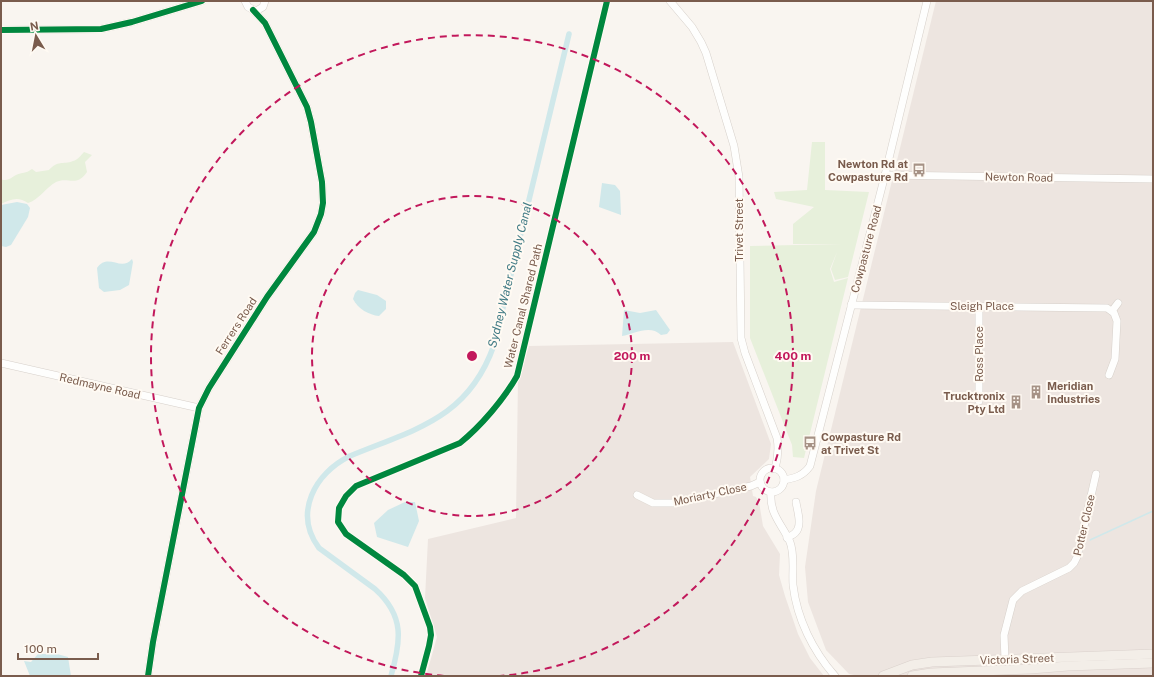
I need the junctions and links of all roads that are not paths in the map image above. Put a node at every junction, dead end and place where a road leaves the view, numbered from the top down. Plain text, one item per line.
1 (202, 1) edge
2 (245, 1) edge
3 (670, 1) edge
4 (927, 1) edge
5 (264, 4) edge
6 (253, 10) junction
7 (265, 23) junction
8 (1, 30) edge
9 (885, 175) junction
10 (1153, 179) edge
11 (1118, 303) dead end
12 (851, 305) junction
13 (979, 307) junction
14 (1112, 311) junction
15 (1, 363) edge
16 (1109, 375) dead end
17 (979, 401) dead end
18 (199, 408) junction
19 (775, 469) junction
20 (1096, 474) dead end
21 (784, 480) junction
22 (760, 482) junction
23 (771, 492) junction
24 (637, 495) dead end
25 (796, 502) dead end
26 (787, 538) junction
27 (1153, 654) edge
28 (1005, 659) junction
29 (1153, 663) edge
30 (148, 676) edge
31 (835, 676) edge
32 (883, 676) edge
33 (912, 676) edge

1 - 8 street
2 - 6 street, Ferrers Road
3 - 19 street, Trivet Street
4 - 9 street, Cowpasture Road
5 - 6 street
5 - 7 street, Ferrers Road
6 - 7 street, Ferrers Road
7 - 18 street, Ferrers Road
9 - 10 street, Newton Road
9 - 12 street, Cowpasture Road
11 - 14 street
12 - 13 street, Sleigh Place
12 - 21 street, Cowpasture Road
13 - 14 street, Sleigh Place
13 - 17 street, Ross Place
14 - 16 street
15 - 18 street, Redmayne Road
18 - 30 street, Ferrers Road
19 - 21 street
19 - 22 street
20 - 28 street, Potter Close
21 - 23 street
22 - 23 street
22 - 24 street, Moriarty Close
23 - 26 street
25 - 26 street
26 - 31 street
27 - 28 main road, Victoria Street
28 - 32 main road, Victoria Street
29 - 33 main road, Victoria Street

